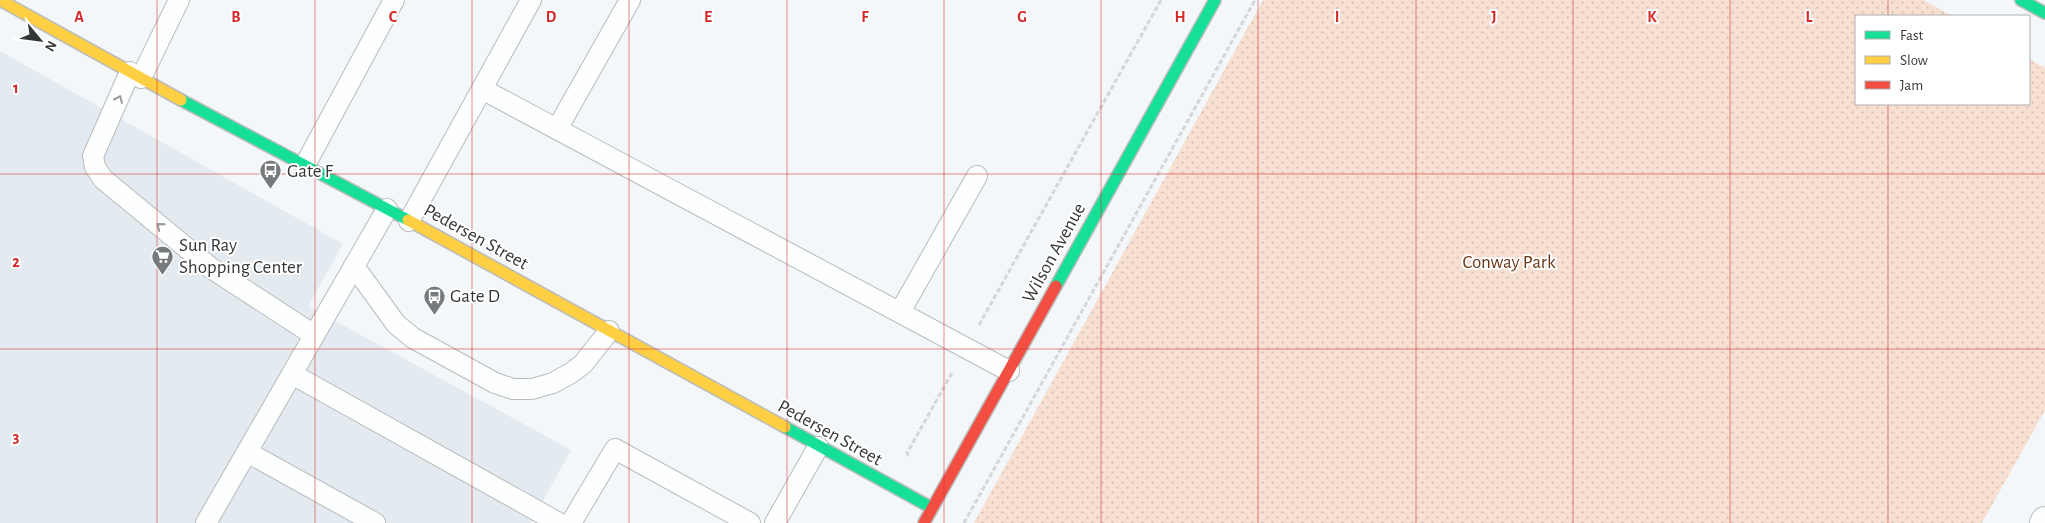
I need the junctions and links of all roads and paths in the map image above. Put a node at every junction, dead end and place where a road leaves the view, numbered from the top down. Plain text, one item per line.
1 (0, 0) edge
2 (180, 0) edge
3 (394, 0) edge
4 (532, 0) edge
5 (630, 0) edge
6 (1161, 0) edge
7 (1215, 0) edge
8 (1255, 0) edge
9 (2021, 0) edge
10 (2045, 13) edge
11 (136, 75) junction
12 (482, 89) junction
13 (557, 129) junction
14 (305, 165) junction
15 (977, 176) dead end
16 (387, 208) junction
17 (409, 221) junction
18 (354, 266) junction
19 (900, 312) junction
20 (609, 331) junction
21 (314, 335) junction
22 (966, 348) junction
23 (1009, 371) junction
24 (292, 374) junction
25 (818, 447) junction
26 (247, 452) junction
27 (908, 456) dead end
28 (932, 508) junction
29 (206, 523) edge
30 (375, 523) edge
31 (559, 523) edge
32 (571, 523) edge
33 (750, 523) edge
34 (775, 523) edge
35 (924, 523) edge
36 (964, 523) edge

1 - 11 street, Pedersen Street
2 - 11 lane
3 - 14 lane
4 - 12 lane
5 - 13 lane
6 - 22 path
7 - 23 street, Wilson Avenue
8 - 36 path
9 - 10 street
11 - 14 street, Pedersen Street
21 -> 11 lane
12 - 13 lane
12 - 17 lane
13 - 19 lane
14 - 16 street, Pedersen Street
15 - 19 lane
16 - 17 street, Pedersen Street
16 - 18 lane
17 - 20 street, Pedersen Street
18 - 20 lane
18 - 21 lane
19 - 22 lane
20 - 25 street, Pedersen Street
21 - 24 lane
22 - 23 lane
22 - 27 path
23 - 28 street, Wilson Avenue
24 - 26 lane
24 - 31 lane
25 - 28 street, Pedersen Street
25 - 34 lane
26 - 29 lane
26 - 30 lane
28 - 35 street, Wilson Avenue
32 - 33 lane

